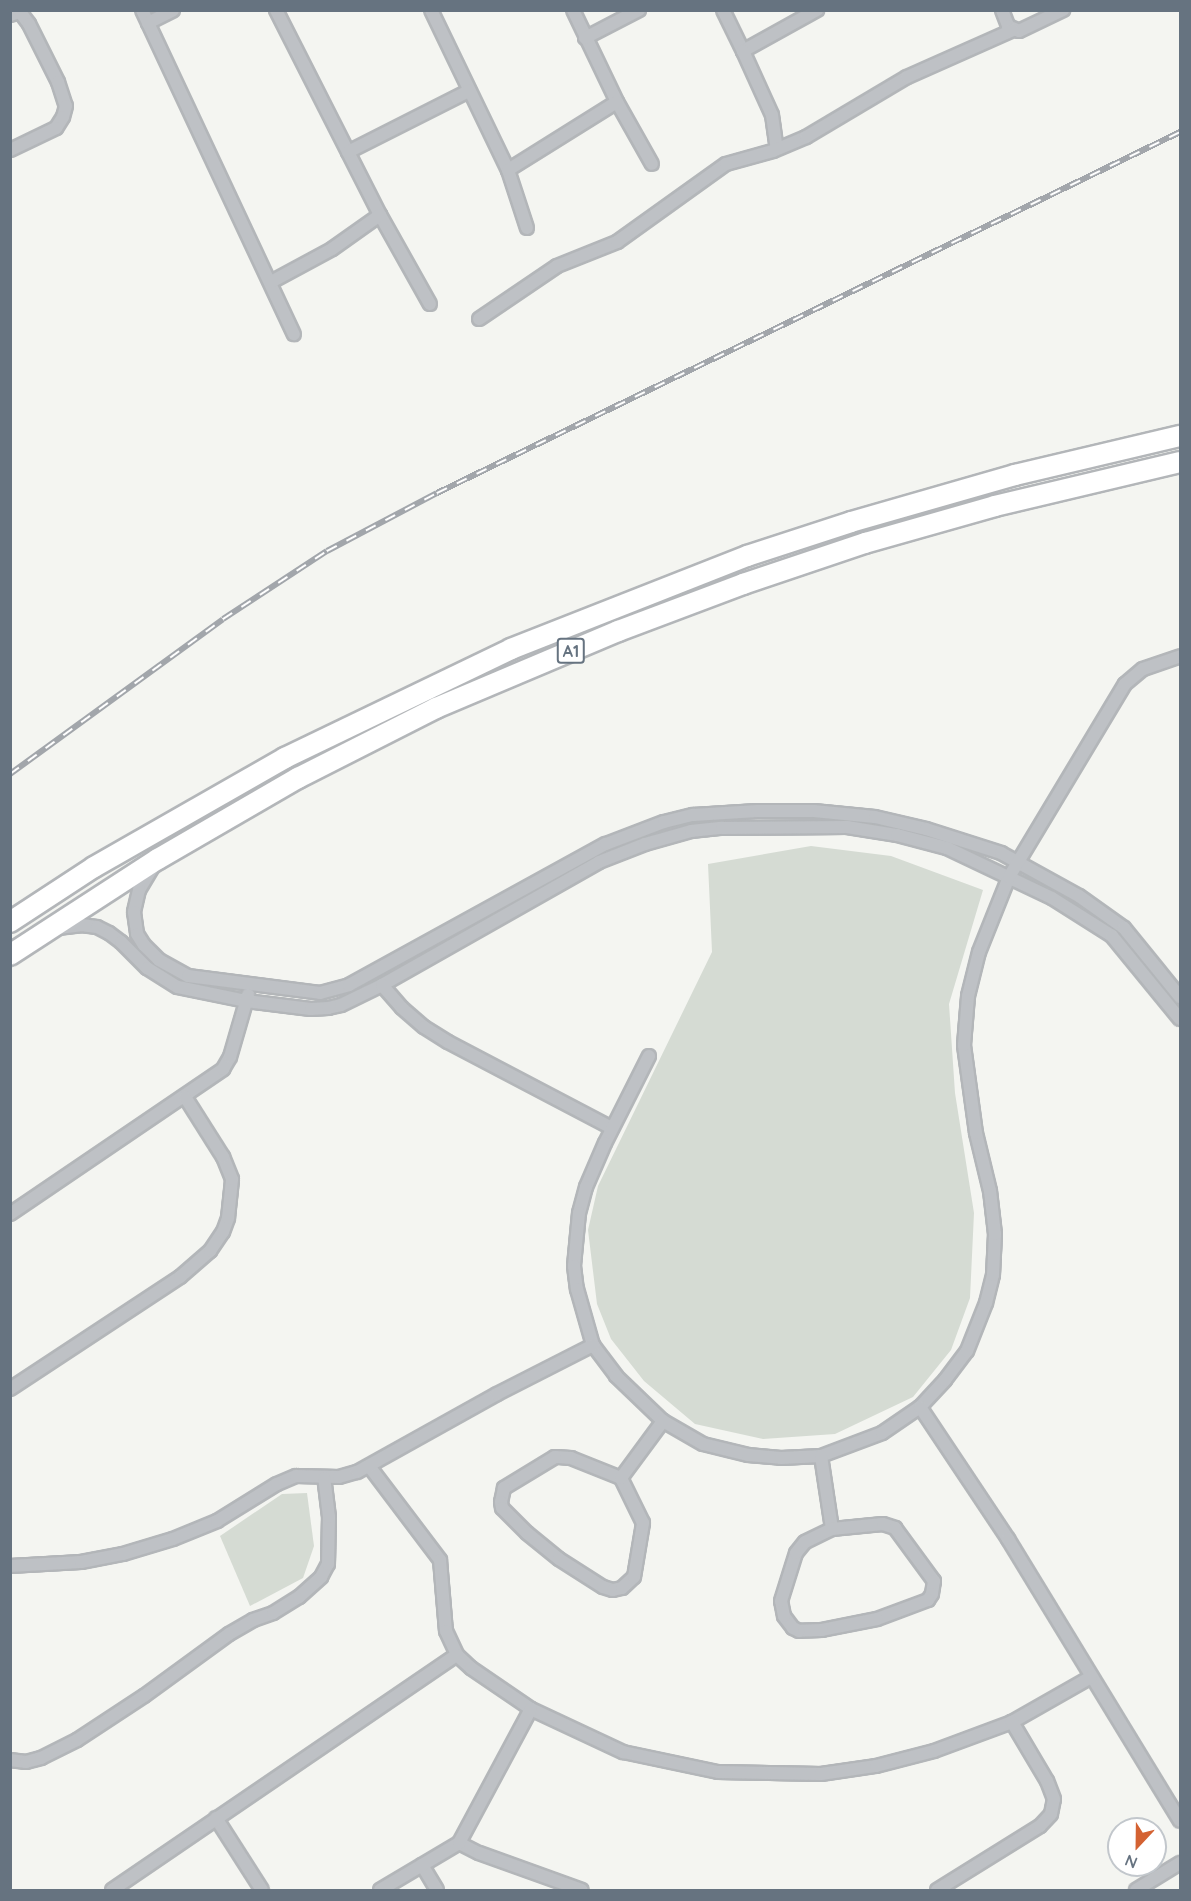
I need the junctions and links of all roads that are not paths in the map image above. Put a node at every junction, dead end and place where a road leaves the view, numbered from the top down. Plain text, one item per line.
1 (142, 10) edge
2 (172, 10) edge
3 (276, 10) edge
4 (431, 10) edge
5 (573, 10) edge
6 (639, 10) edge
7 (723, 10) edge
8 (817, 10) edge
9 (1002, 10) edge
10 (1063, 10) edge
11 (10, 15) edge
12 (148, 22) junction
13 (1013, 30) junction
14 (585, 38) junction
15 (743, 51) junction
16 (469, 91) junction
17 (617, 102) junction
18 (777, 149) junction
19 (10, 150) edge
20 (348, 152) junction
21 (652, 164) dead end
22 (508, 170) junction
23 (380, 215) junction
24 (527, 228) dead end
25 (272, 282) junction
26 (430, 304) dead end
27 (478, 319) dead end
28 (294, 334) dead end
29 (1180, 436) edge
30 (1180, 462) edge
31 (1180, 656) edge
32 (158, 859) junction
33 (1018, 862) junction
34 (1009, 877) junction
35 (10, 922) edge
36 (49, 929) junction
37 (10, 955) edge
38 (382, 985) junction
39 (250, 986) junction
40 (1180, 997) edge
41 (246, 1001) junction
42 (1180, 1019) edge
43 (649, 1056) dead end
44 (185, 1097) junction
45 (612, 1128) junction
46 (10, 1214) edge
47 (593, 1345) junction
48 (10, 1389) edge
49 (920, 1407) junction
50 (663, 1421) junction
51 (821, 1456) junction
52 (369, 1466) junction
53 (324, 1478) junction
54 (621, 1478) junction
55 (832, 1529) junction
56 (10, 1566) edge
57 (457, 1655) junction
58 (1091, 1677) junction
59 (531, 1709) junction
60 (1012, 1722) junction
61 (10, 1760) edge
62 (216, 1818) junction
63 (1180, 1821) edge
64 (459, 1843) junction
65 (1180, 1863) edge
66 (422, 1865) junction
67 (112, 1890) edge
68 (262, 1890) edge
69 (380, 1890) edge
70 (437, 1890) edge
71 (582, 1890) edge
72 (937, 1890) edge
73 (1136, 1890) edge

1 - 12 street
2 - 12 street
3 - 20 street
4 - 16 street
5 - 14 street
6 - 14 street
7 - 15 street
8 - 15 street
9 - 13 street
10 - 13 street
11 - 19 street
12 - 25 street
13 - 18 street
14 - 17 street
15 - 18 street
16 - 20 street
16 - 22 street
17 - 21 street
17 - 22 street
18 - 27 street
20 - 23 street
22 - 24 street
23 - 25 street
23 - 26 street
25 - 28 street
29 - 35 highway, A1
30 - 32 highway, A1
31 - 33 street
32 - 36 highway, A1
32 - 39 street
33 - 34 street
33 - 39 street
33 - 40 street
34 - 38 street
34 - 42 street
34 - 49 street
36 - 37 highway, A1
36 - 41 street
38 - 41 street
38 - 45 street
39 - 41 street
41 - 44 street
43 - 45 street
44 - 46 street
44 - 48 street
45 - 47 street
47 - 50 street
47 - 52 street
49 - 51 street
49 - 58 street
50 - 51 street
50 - 54 street
51 - 55 street
52 - 53 street
52 - 57 street
53 - 56 street
53 - 61 street
54 - 54 street
55 - 55 street
57 - 59 street
57 - 62 street
58 - 60 street
58 - 63 street
59 - 60 street
59 - 64 street
60 - 72 street
62 - 67 street
62 - 68 street
64 - 66 street
64 - 71 street
65 - 73 street
66 - 69 street
66 - 70 street

